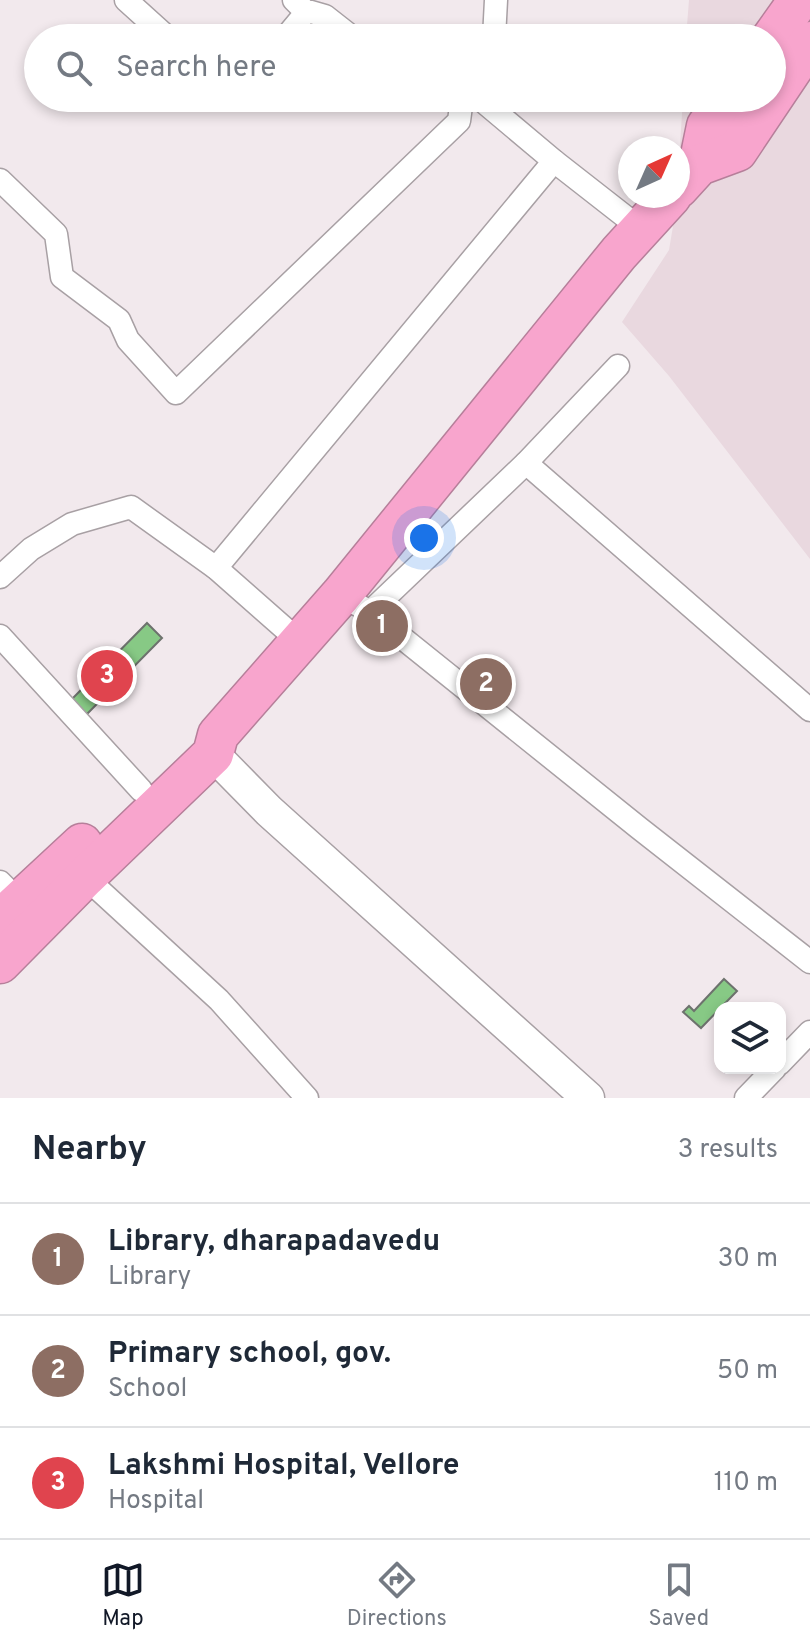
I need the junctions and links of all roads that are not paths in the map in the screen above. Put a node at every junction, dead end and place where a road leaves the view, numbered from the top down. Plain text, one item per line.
1 (126, 0) edge
2 (496, 0) edge
3 (799, 0) edge
4 (297, 10) edge
5 (153, 24) edge
6 (335, 24) edge
7 (495, 24) edge
8 (782, 24) edge
9 (810, 42) edge
10 (786, 78) edge
11 (460, 112) edge
12 (496, 112) edge
13 (718, 112) edge
14 (763, 112) edge
15 (554, 161) junction
16 (690, 171) edge
17 (690, 175) edge
18 (0, 180) edge
19 (660, 208) edge
20 (641, 229) junction
21 (618, 366) dead end
22 (526, 463) junction
23 (216, 568) junction
24 (0, 577) edge
25 (356, 603) junction
26 (0, 636) edge
27 (300, 642) junction
28 (810, 710) edge
29 (216, 744) junction
30 (141, 790) junction
31 (85, 877) junction
32 (7, 901) edge
33 (810, 962) edge
34 (0, 963) edge
35 (810, 1032) edge
36 (786, 1057) edge
37 (769, 1074) edge
38 (307, 1098) edge
39 (588, 1098) edge
40 (746, 1098) edge

1 - 5 street
2 - 7 street
3 - 8 highway
4 - 6 street
9 - 10 highway
11 - 18 street
12 - 15 street
13 - 16 highway
14 - 17 highway
15 - 20 street
15 - 23 street
19 - 20 highway
20 - 25 highway
21 - 22 street
22 - 25 street
22 - 28 street
23 - 24 street
23 - 27 street
25 - 27 highway
25 - 33 street
26 - 30 street
27 - 29 highway
29 - 30 highway
29 - 31 highway
29 - 39 street
30 - 32 highway
31 - 34 highway
31 - 38 street
35 - 36 street
37 - 40 street

